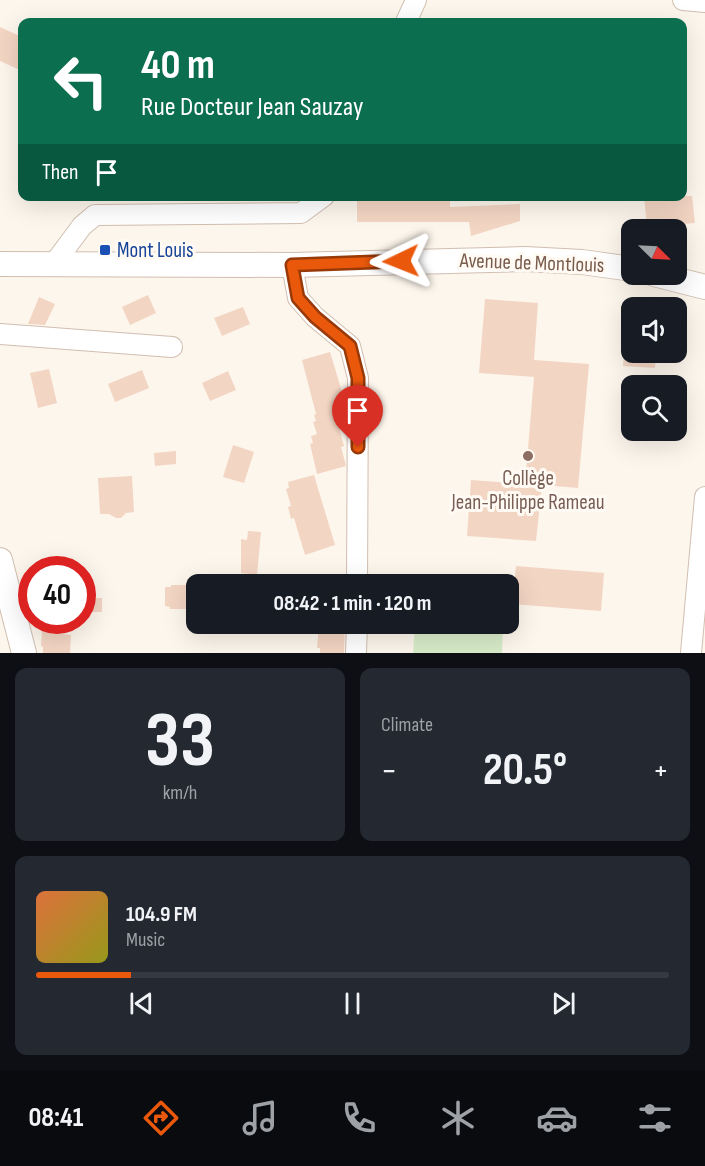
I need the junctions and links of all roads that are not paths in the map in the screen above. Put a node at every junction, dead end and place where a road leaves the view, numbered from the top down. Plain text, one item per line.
1 (416, 0) edge
2 (683, 0) edge
3 (705, 2) edge
4 (408, 18) edge
5 (317, 201) edge
6 (0, 264) edge
7 (52, 265) junction
8 (292, 265) junction
9 (621, 267) edge
10 (687, 282) edge
11 (705, 286) edge
12 (0, 334) edge
13 (172, 347) dead end
14 (705, 497) edge
15 (0, 560) edge
16 (357, 574) edge
17 (357, 634) edge
18 (24, 653) edge
19 (356, 653) edge
20 (691, 653) edge

1 - 4 street
2 - 3 street
5 - 7 street
6 - 7 street, Avenue de Montlouis
7 - 8 street, Avenue de Montlouis
8 - 9 street, Avenue de Montlouis
8 - 16 street
10 - 11 street
12 - 13 street
14 - 20 street
15 - 18 street
17 - 19 street

